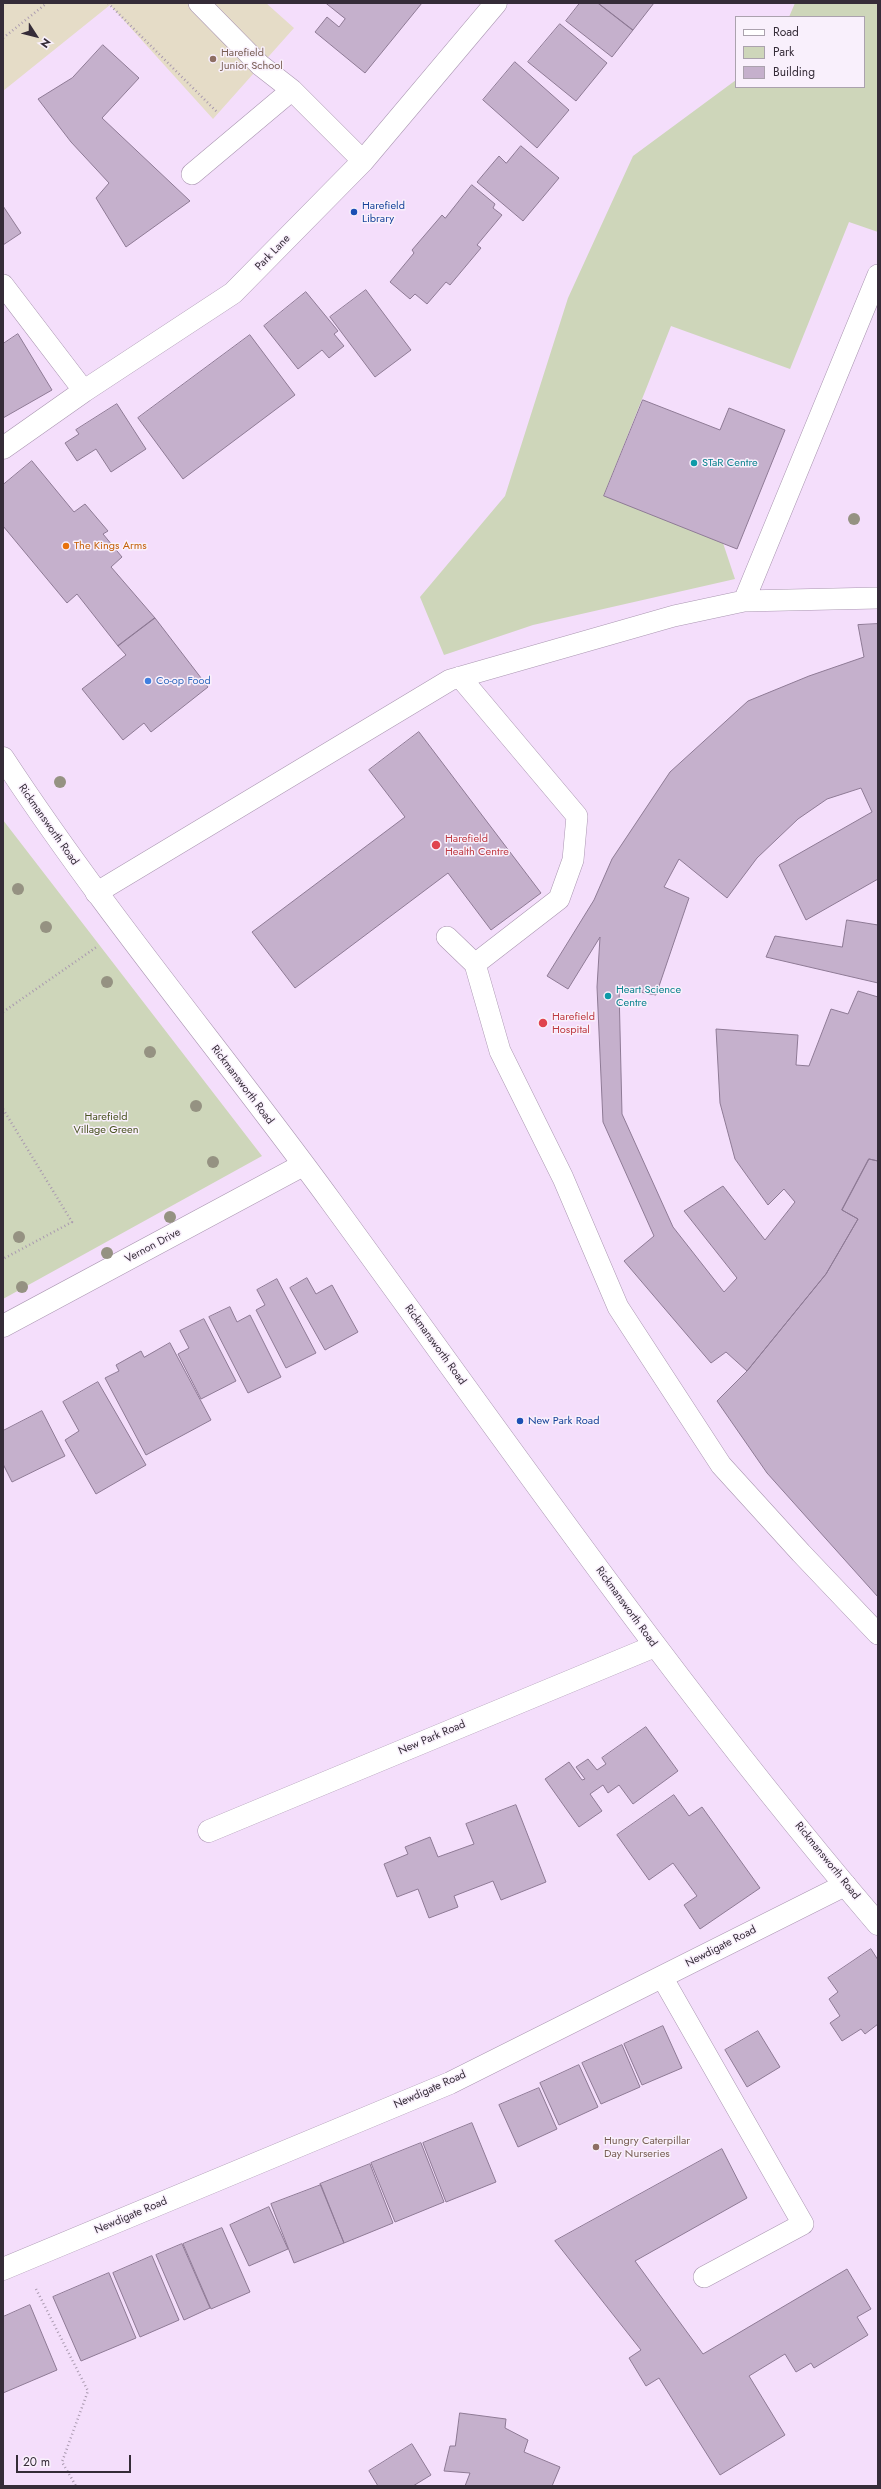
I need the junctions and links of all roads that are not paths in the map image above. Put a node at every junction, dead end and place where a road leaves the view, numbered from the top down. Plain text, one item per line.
1 (199, 3) edge
2 (496, 3) edge
3 (292, 90) junction
4 (363, 161) junction
5 (192, 174) dead end
6 (878, 275) edge
7 (3, 285) edge
8 (84, 391) junction
9 (3, 448) edge
10 (878, 598) edge
11 (744, 601) junction
12 (460, 677) junction
13 (3, 758) edge
14 (96, 893) junction
15 (447, 937) dead end
16 (475, 964) junction
17 (303, 1165) junction
18 (3, 1326) edge
19 (878, 1634) edge
20 (655, 1646) junction
21 (209, 1831) dead end
22 (845, 1885) junction
23 (878, 1924) edge
24 (662, 1977) junction
25 (13, 2265) edge
26 (704, 2277) dead end

1 - 3 lane
2 - 4 street, Park Lane
3 - 4 lane
3 - 5 lane
4 - 8 street, Park Lane
6 - 11 lane
7 - 8 lane
8 - 9 street, Park Lane
10 - 11 lane
11 - 12 lane
12 - 14 lane
12 - 16 lane
13 - 14 street, Rickmansworth Road
14 - 17 street, Rickmansworth Road
15 - 16 lane
16 - 19 lane
17 - 18 street, Vernon Drive
17 - 20 street, Rickmansworth Road
20 - 21 street, New Park Road
20 - 22 street, Rickmansworth Road
22 - 23 street, Rickmansworth Road
22 - 24 street, Newdigate Road
24 - 25 street, Newdigate Road
24 - 26 lane

